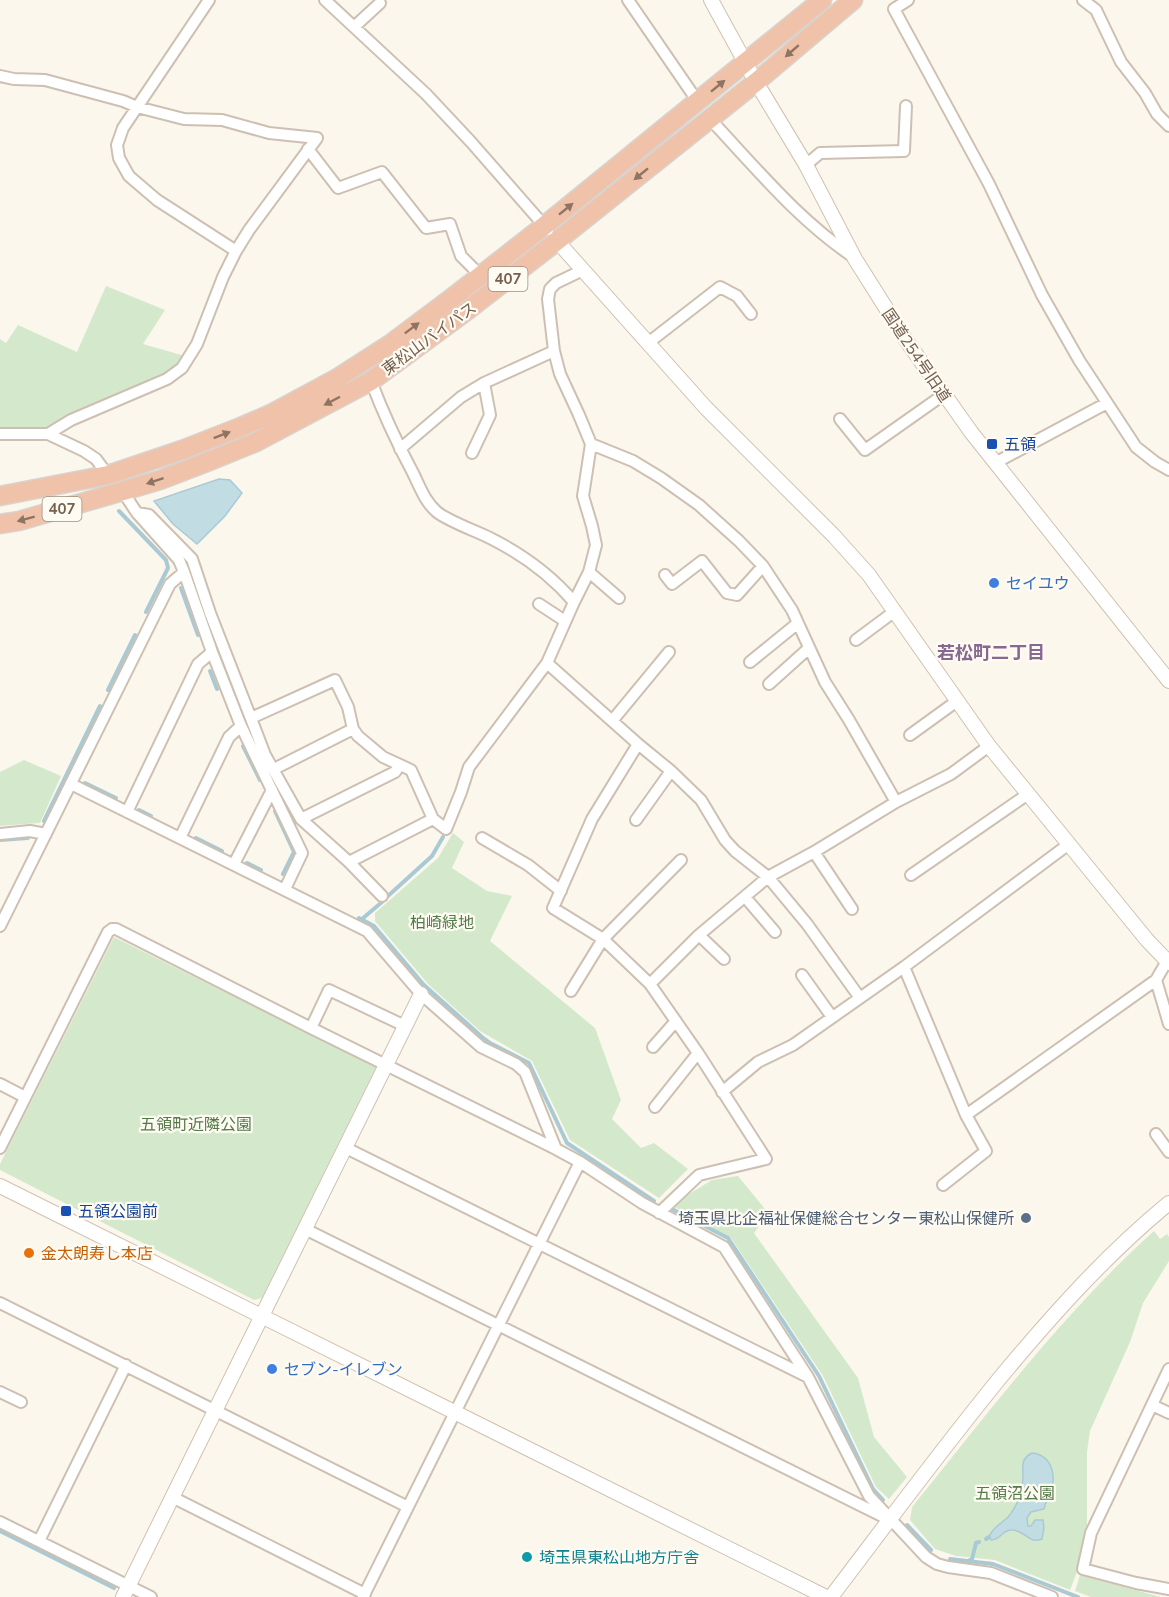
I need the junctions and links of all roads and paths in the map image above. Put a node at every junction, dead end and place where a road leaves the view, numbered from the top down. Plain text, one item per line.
1 (209, 0) edge
2 (325, 0) edge
3 (627, 0) edge
4 (711, 0) edge
5 (853, 0) edge
6 (866, 0) edge
7 (908, 0) edge
8 (1083, 0) edge
9 (1105, 0) edge
10 (380, 3) dead end
11 (818, 3) edge
12 (1096, 10) junction
13 (826, 22) junction
14 (354, 27) junction
15 (745, 64) junction
16 (0, 76) edge
17 (756, 82) junction
18 (699, 102) junction
19 (137, 106) junction
20 (906, 106) dead end
21 (710, 119) junction
22 (1168, 123) edge
23 (308, 150) junction
24 (806, 165) junction
25 (544, 226) junction
26 (557, 241) junction
27 (236, 250) junction
28 (855, 259) junction
29 (583, 270) junction
30 (481, 276) junction
31 (750, 314) dead end
32 (648, 343) junction
33 (554, 351) junction
34 (371, 381) junction
35 (484, 383) junction
36 (944, 395) junction
37 (1107, 403) junction
38 (840, 419) dead end
39 (0, 434) edge
40 (48, 434) junction
41 (591, 444) junction
42 (400, 449) junction
43 (472, 453) dead end
44 (995, 463) junction
45 (1169, 470) edge
46 (108, 475) junction
47 (123, 491) junction
48 (0, 496) edge
49 (137, 513) junction
50 (0, 524) edge
51 (763, 566) junction
52 (184, 572) junction
53 (589, 572) junction
54 (665, 575) dead end
55 (619, 598) dead end
56 (574, 602) junction
57 (539, 604) dead end
58 (895, 611) junction
59 (566, 621) junction
60 (798, 623) junction
61 (856, 640) dead end
62 (809, 648) junction
63 (212, 652) junction
64 (669, 652) dead end
65 (750, 662) dead end
66 (548, 663) junction
67 (1169, 681) edge
68 (769, 684) dead end
69 (957, 701) junction
70 (251, 718) junction
71 (612, 721) junction
72 (241, 726) junction
73 (353, 729) junction
74 (910, 735) dead end
75 (638, 744) junction
76 (989, 746) junction
77 (400, 765) junction
78 (274, 769) junction
79 (671, 771) junction
80 (71, 784) junction
81 (272, 790) junction
82 (1028, 794) junction
83 (896, 802) junction
84 (127, 812) junction
85 (300, 819) junction
86 (433, 819) junction
87 (636, 820) dead end
88 (313, 830) junction
89 (0, 834) edge
90 (46, 834) junction
91 (180, 838) junction
92 (482, 838) dead end
93 (1069, 844) junction
94 (814, 852) junction
95 (302, 853) junction
96 (681, 860) dead end
97 (349, 862) junction
98 (234, 864) junction
99 (911, 875) dead end
100 (768, 877) junction
101 (285, 889) junction
102 (561, 891) junction
103 (382, 896) dead end
104 (745, 897) junction
105 (852, 909) dead end
106 (0, 926) edge
107 (775, 932) dead end
108 (699, 935) junction
109 (603, 939) junction
110 (724, 959) dead end
111 (1168, 962) edge
112 (904, 967) junction
113 (802, 975) dead end
114 (1156, 980) junction
115 (650, 984) junction
116 (571, 992) dead end
117 (422, 993) junction
118 (860, 998) junction
119 (832, 1017) junction
120 (676, 1021) junction
121 (1169, 1024) edge
122 (405, 1026) junction
123 (311, 1028) junction
124 (653, 1047) dead end
125 (698, 1053) junction
126 (386, 1065) junction
127 (0, 1084) edge
128 (722, 1092) junction
129 (25, 1097) junction
130 (655, 1107) dead end
131 (966, 1116) junction
132 (1156, 1134) dead end
133 (0, 1148) edge
134 (346, 1148) junction
135 (556, 1149) junction
136 (1169, 1152) edge
137 (580, 1162) junction
138 (943, 1185) dead end
139 (0, 1186) edge
140 (1169, 1203) edge
141 (659, 1213) junction
142 (306, 1229) junction
143 (538, 1244) junction
144 (0, 1303) edge
145 (262, 1317) junction
146 (498, 1326) junction
147 (126, 1365) junction
148 (1169, 1370) edge
149 (808, 1377) junction
150 (0, 1392) edge
151 (21, 1402) dead end
152 (1152, 1405) junction
153 (216, 1410) junction
154 (455, 1412) junction
155 (1169, 1413) edge
156 (172, 1497) junction
157 (408, 1506) junction
158 (889, 1520) junction
159 (0, 1522) edge
160 (39, 1541) junction
161 (1169, 1589) edge
162 (126, 1591) edge
163 (1037, 1595) edge
164 (364, 1596) edge
165 (151, 1597) edge
166 (829, 1597) edge
167 (1052, 1597) edge

1 - 19 street
2 - 14 street
3 - 18 street
4 - 15 street, 国道254号旧道
5 - 13 highway, 東松山バイパス / 407
6 - 13 highway
7 - 37 street
8 - 12 street
9 - 12 street
10 - 14 street
11 - 15 highway, 東松山バイパス / 407
12 - 22 street
13 -> 17 highway, 東松山バイパス / 407
14 - 25 street
15 - 17 street, 国道254号旧道
18 -> 15 highway, 東松山バイパス / 407
16 - 19 street
17 - 21 highway, 東松山バイパス / 407
17 - 24 street, 国道254号旧道
25 -> 18 highway, 東松山バイパス / 407
19 - 23 street
19 - 27 street
20 - 24 street
21 -> 26 highway, 東松山バイパス / 407
21 - 28 street
23 - 27 street
23 - 30 street
24 - 28 street, 国道254号旧道
25 - 26 street
25 - 30 highway, 東松山バイパス / 407
26 - 29 street
26 - 34 highway, 東松山バイパス / 407
27 - 40 street
28 - 36 street, 国道254号旧道
29 - 32 street
29 - 33 street
46 -> 30 highway, 東松山バイパス / 407
31 - 32 street
32 - 58 street
33 - 35 street
33 - 41 street
34 - 42 street
34 -> 47 highway, 東松山バイパス / 407
35 - 42 street
35 - 43 street
36 - 38 street
36 - 44 street, 国道254号旧道
37 - 44 street
37 - 45 street
39 - 40 street
40 - 46 street
41 - 51 street
41 - 53 street
42 - 56 street
44 - 67 street, 国道254号旧道
46 - 47 street
46 - 48 highway, 東松山バイパス / 407
47 - 49 street
47 -> 50 highway, 東松山バイパス / 407
49 - 52 street
49 - 70 street
51 - 54 street
51 - 60 street
52 - 63 street
52 - 80 street
53 - 55 street
53 - 56 street
56 - 59 street
57 - 59 street
58 - 61 street
58 - 69 street
59 - 66 street
60 - 62 street
60 - 65 street
62 - 68 street
62 - 83 street
63 - 72 street
63 - 84 street
64 - 71 street
66 - 71 street
66 - 86 street
69 - 74 street
69 - 76 street
70 - 73 street
70 - 78 street
71 - 75 street
72 - 81 street
72 - 91 street
73 - 77 street
73 - 78 street
75 - 79 street
75 - 102 street
76 - 82 street
76 - 83 street
77 - 85 street
77 - 86 street
78 - 85 street
79 - 87 street
79 - 100 street
80 - 84 street
80 - 90 street
81 - 95 street
81 - 98 street
82 - 93 street
82 - 99 street
83 - 94 street
84 - 91 street
85 - 88 street
86 - 97 street
88 - 95 street
88 - 97 street
89 - 90 street
90 - 106 street
91 - 98 street
92 - 102 street
93 - 111 street
93 - 112 street
94 - 100 street
94 - 105 street
95 - 101 street
96 - 109 street
97 - 103 street
98 - 101 street
100 - 104 street
100 - 118 street
101 - 117 street
102 - 109 street
104 - 107 street
104 - 108 street
108 - 110 street
108 - 115 street
109 - 115 street
109 - 116 street
111 - 114 street
112 - 118 street
112 - 131 street
113 - 119 street
114 - 121 street
114 - 131 street
115 - 120 street
117 - 122 street
117 - 135 street
118 - 119 street
119 - 128 street
120 - 124 street
120 - 125 street
122 - 123 street
122 - 126 street
123 - 126 street
123 - 129 street
125 - 128 street
125 - 130 street
126 - 134 street
126 - 135 street
127 - 129 street
128 - 141 street
129 - 133 street
131 - 138 street
132 - 136 street
134 - 142 street
134 - 143 street
135 - 137 street
137 - 141 street
137 - 143 street
139 - 145 street
140 - 158 street
141 - 149 street
142 - 145 street
142 - 146 street
143 - 146 street
143 - 149 street
144 - 147 street
145 - 153 street
145 - 154 street
146 - 154 street
146 - 158 street
147 - 153 street
147 - 160 street
148 - 152 street
149 - 158 street
150 - 151 street
152 - 155 street
152 - 161 street
153 - 156 street
153 - 157 street
154 - 157 street
154 - 166 street
156 - 162 street
156 - 164 street
157 - 164 street
158 - 163 street
158 - 166 street
159 - 160 street
160 - 162 street
162 - 165 street
163 - 167 street

